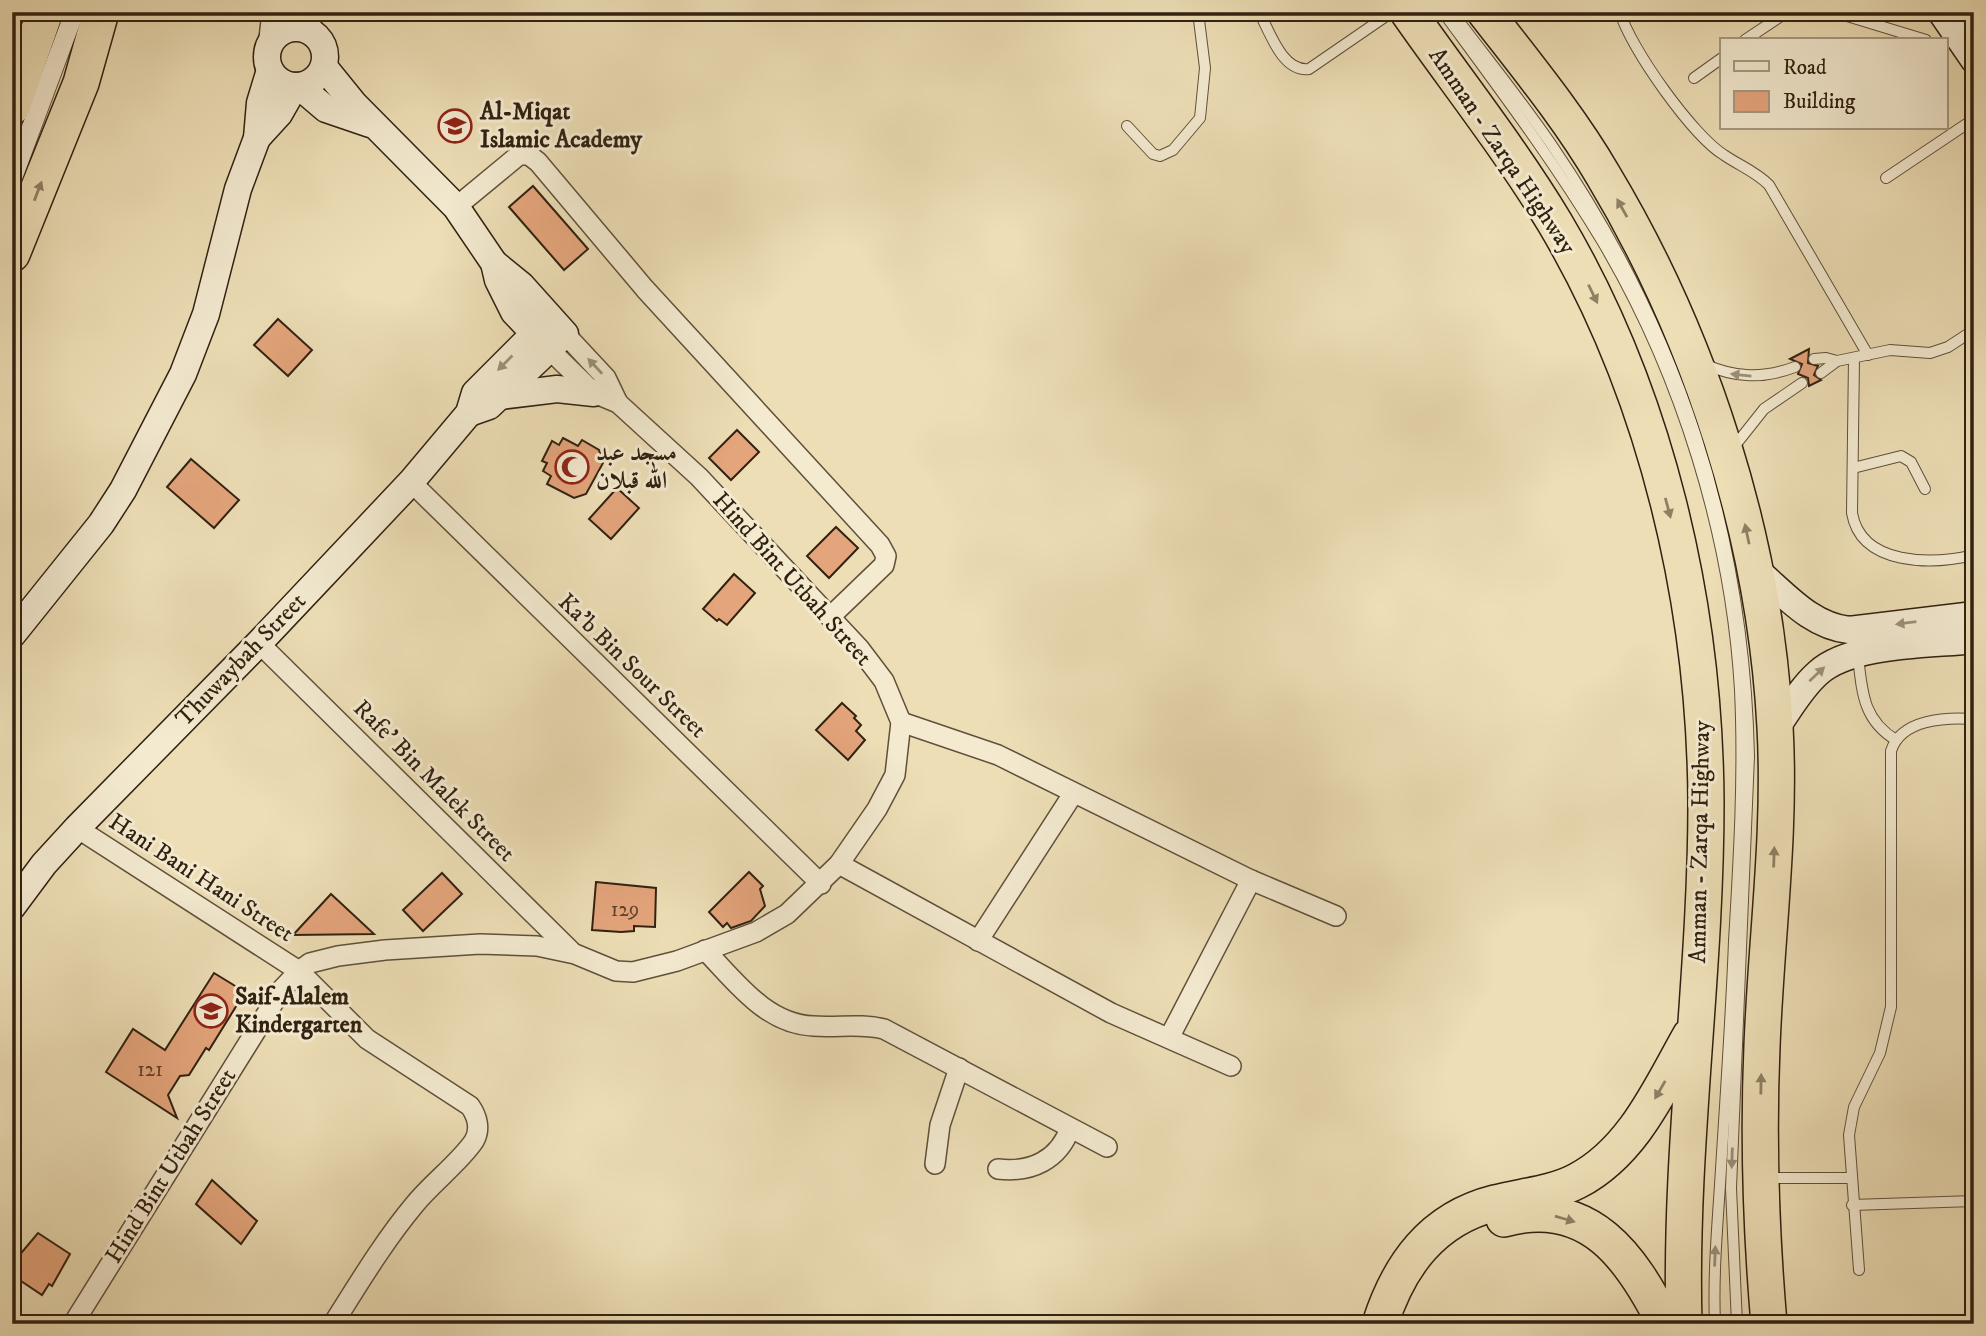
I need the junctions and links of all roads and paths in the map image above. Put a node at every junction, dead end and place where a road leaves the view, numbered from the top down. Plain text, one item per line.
1 (45, 12) edge
2 (70, 12) edge
3 (79, 12) edge
4 (101, 12) edge
5 (272, 12) edge
6 (1198, 12) edge
7 (1259, 12) edge
8 (1392, 12) edge
9 (1408, 12) edge
10 (1443, 12) edge
11 (1452, 12) edge
12 (1485, 12) edge
13 (1620, 12) edge
14 (1787, 12) edge
15 (1834, 12) edge
16 (1941, 12) edge
17 (310, 24) edge
18 (1907, 37) edge
19 (1748, 38) edge
20 (1963, 53) edge
21 (269, 59) junction
22 (1720, 59) edge
23 (324, 67) junction
24 (1694, 78) dead end
25 (297, 86) junction
26 (12, 107) edge
27 (1974, 119) edge
28 (375, 126) junction
29 (1127, 126) dead end
30 (257, 138) junction
31 (12, 167) edge
32 (1886, 178) dead end
33 (12, 192) edge
34 (456, 206) junction
35 (12, 254) edge
36 (1974, 330) edge
37 (550, 334) junction
38 (1691, 355) junction
39 (1868, 355) junction
40 (1854, 358) junction
41 (1814, 359) dead end
42 (1837, 361) junction
43 (1795, 367) dead end
44 (1821, 373) dead end
45 (1802, 383) dead end
46 (500, 396) junction
47 (606, 398) junction
48 (469, 413) junction
49 (1727, 458) junction
50 (1853, 468) junction
51 (411, 482) junction
52 (1925, 489) dead end
53 (1974, 555) edge
54 (1755, 569) junction
55 (1974, 615) edge
56 (831, 616) junction
57 (12, 635) edge
58 (1974, 640) edge
59 (259, 643) junction
60 (1858, 653) junction
61 (1974, 719) edge
62 (901, 722) junction
63 (1776, 728) junction
64 (1896, 740) junction
65 (1073, 794) junction
66 (77, 828) junction
67 (839, 864) junction
68 (1251, 880) junction
69 (821, 884) junction
70 (15, 898) edge
71 (1336, 916) dead end
72 (978, 941) junction
73 (705, 950) junction
74 (575, 954) junction
75 (299, 971) junction
76 (1693, 1030) junction
77 (1169, 1038) junction
78 (1231, 1066) dead end
79 (959, 1068) junction
80 (1069, 1128) junction
81 (1107, 1147) dead end
82 (935, 1164) dead end
83 (998, 1169) dead end
84 (1760, 1178) junction
85 (1851, 1178) junction
86 (1974, 1201) edge
87 (1852, 1205) junction
88 (1859, 1270) dead end
89 (73, 1324) edge
90 (333, 1324) edge
91 (1380, 1324) edge
92 (1402, 1324) edge
93 (1665, 1324) edge
94 (1684, 1324) edge
95 (1715, 1324) edge
96 (1737, 1324) edge
97 (1769, 1324) edge

1 - 26 highway
2 - 31 lane
3 - 33 lane
35 -> 4 highway
5 - 21 street
6 - 29 lane
7 - 8 lane
9 -> 76 highway, Amman - Zarqa Highway
95 -> 10 lane
11 -> 96 lane
38 -> 12 highway
13 - 39 lane
14 - 19 lane
15 - 18 lane
16 - 20 street
17 - 21 street
17 - 23 street
21 - 25 street
21 - 30 street
22 - 24 lane
23 - 25 street
23 - 28 street, Hind Bint Utbah Street
25 - 28 street, Hind Bint Utbah Street
25 - 30 street
27 - 32 lane
28 - 34 street, Hind Bint Utbah Street
30 - 57 street
34 - 37 street, Hind Bint Utbah Street
34 - 56 street
36 - 39 lane
37 - 46 street, Thuwaybah Street
37 - 47 street, Hind Bint Utbah Street
37 -> 48 street, Thuwaybah Street
43 -> 38 lane
38 - 49 highway
39 - 40 lane
40 - 42 lane
40 - 50 lane
41 - 42 lane
42 - 44 lane
45 - 49 lane
46 - 47 street
46 - 48 street, Thuwaybah Street
47 - 56 street, Hind Bint Utbah Street
48 - 51 street, Thuwaybah Street
54 -> 49 highway
50 - 52 lane
50 - 53 lane
51 - 59 street, Thuwaybah Street
51 - 69 street, Ka'b Bin Sour Street
55 -> 54 street
54 - 63 highway
56 - 62 street, Hind Bint Utbah Street
58 - 60 street
59 - 66 street, Thuwaybah Street
59 - 74 street, Rafe' Bin Malek Street
63 -> 60 street
60 - 64 lane
61 - 64 lane
62 - 65 street
62 - 67 street, Hind Bint Utbah Street
84 -> 63 highway
64 - 85 lane
65 - 68 street
65 - 72 street
66 - 70 street, Thuwaybah Street
66 - 75 street, Hani Bani Hani Street
67 - 69 street, Hind Bint Utbah Street
67 - 72 street
68 - 71 street
68 - 77 street
69 - 73 street, Hind Bint Utbah Street
72 - 77 street
73 - 74 street, Hind Bint Utbah Street
73 - 79 street
74 - 75 street, Hind Bint Utbah Street
75 - 89 street, Hind Bint Utbah Street
75 - 90 street, Hani Bani Hani Street
76 -> 91 highway
76 - 94 highway, Amman - Zarqa Highway
77 - 78 street
79 - 80 street
79 - 82 street
80 - 81 street
80 - 83 street
84 - 85 lane
84 - 97 highway
85 - 87 lane
86 - 87 lane
87 - 88 lane
92 -> 93 highway

